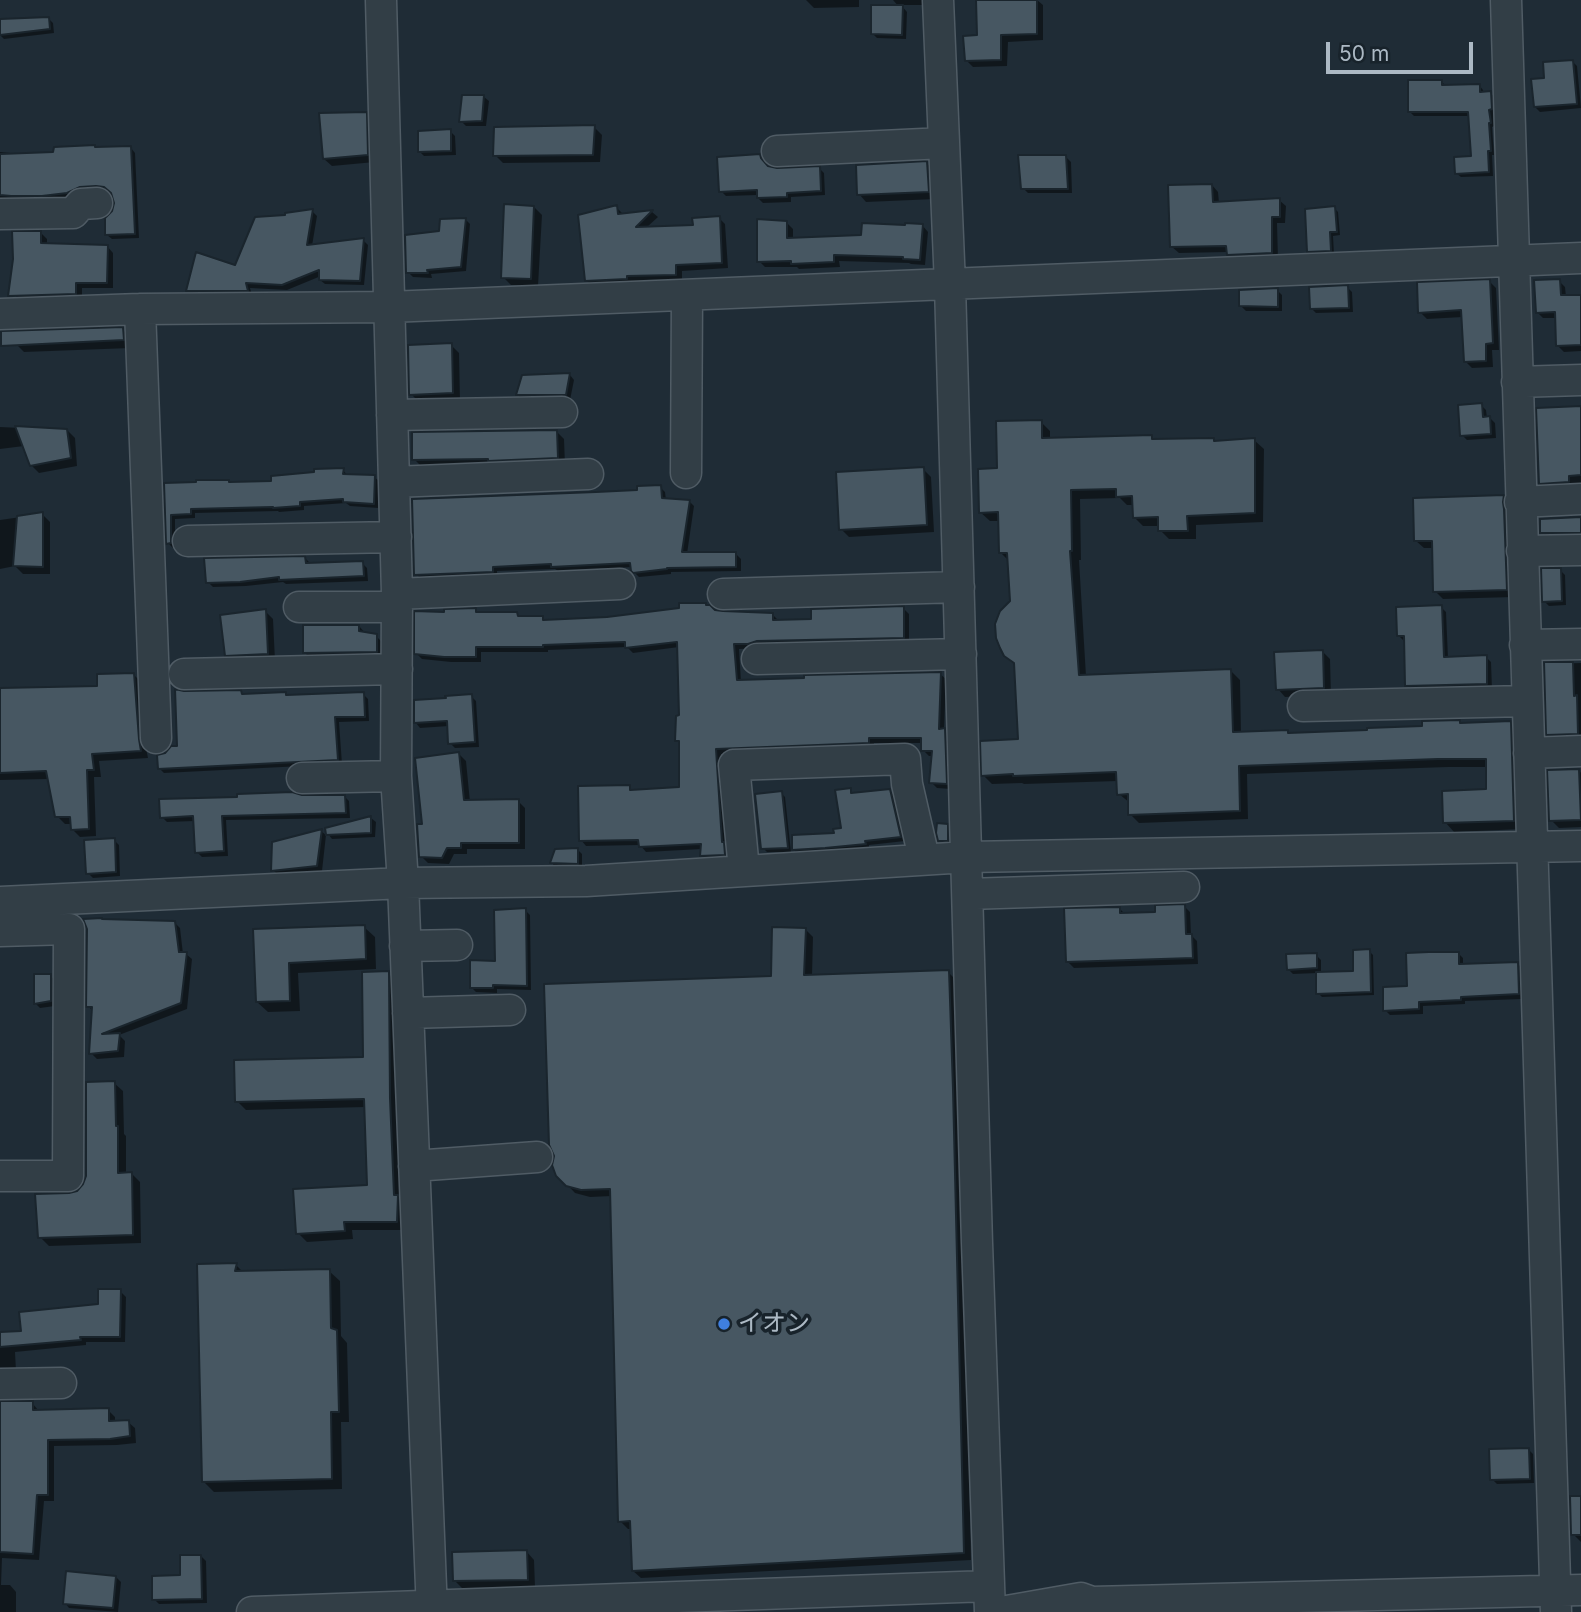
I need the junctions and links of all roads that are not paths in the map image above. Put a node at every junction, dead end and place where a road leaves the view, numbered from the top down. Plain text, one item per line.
1 (381, 0) edge
2 (938, 0) edge
3 (1506, 0) edge
4 (944, 143) junction
5 (777, 151) dead end
6 (97, 203) dead end
7 (0, 214) edge
8 (1581, 258) edge
9 (1513, 260) junction
10 (950, 285) junction
11 (687, 295) junction
12 (389, 307) junction
13 (141, 309) junction
14 (0, 314) edge
15 (1581, 380) edge
16 (1517, 382) junction
17 (562, 412) dead end
18 (392, 415) junction
19 (686, 473) dead end
20 (588, 474) dead end
21 (394, 482) junction
22 (1581, 499) edge
23 (1520, 502) junction
24 (396, 537) junction
25 (188, 541) dead end
26 (1581, 550) edge
27 (1522, 551) junction
28 (621, 583) dead end
29 (959, 587) junction
30 (723, 594) dead end
31 (397, 600) junction
32 (299, 607) dead end
33 (1581, 644) edge
34 (1525, 645) junction
35 (961, 654) junction
36 (757, 659) dead end
37 (397, 669) junction
38 (184, 674) dead end
39 (1527, 701) junction
40 (1303, 706) dead end
41 (156, 738) dead end
42 (1581, 751) edge
43 (1528, 753) junction
44 (396, 776) junction
45 (302, 778) dead end
46 (1581, 846) edge
47 (1531, 848) junction
48 (967, 857) junction
49 (924, 858) junction
50 (744, 870) junction
51 (403, 883) junction
52 (1184, 887) dead end
53 (968, 894) junction
54 (0, 902) edge
55 (0, 931) edge
56 (457, 945) dead end
57 (405, 946) junction
58 (510, 1010) dead end
59 (408, 1013) junction
60 (537, 1157) dead end
61 (414, 1166) junction
62 (0, 1176) edge
63 (61, 1382) dead end
64 (0, 1384) edge
65 (1564, 1597) edge
66 (795, 1602) edge
67 (993, 1603) edge
68 (567, 1606) edge
69 (432, 1608) edge
70 (253, 1612) edge

1 - 12 street
2 - 4 street
3 - 9 street
4 - 5 street
4 - 10 street
6 - 7 street
8 - 9 street
9 - 10 street
9 - 16 street
10 - 11 street
10 - 29 street
11 - 12 street
11 - 19 street
12 - 13 street
12 - 18 street
13 - 14 street
13 - 41 street
15 - 16 street
16 - 23 street
17 - 18 street
18 - 21 street
20 - 21 street
21 - 24 street
22 - 23 street
23 - 27 street
24 - 25 street
24 - 31 street
26 - 27 street
27 - 34 street
28 - 31 street
29 - 30 street
29 - 35 street
31 - 32 street
31 - 37 street
33 - 34 street
34 - 39 street
35 - 36 street
35 - 48 street
37 - 38 street
37 - 44 street
39 - 40 street
39 - 43 street
42 - 43 street
43 - 47 street
44 - 45 street
44 - 51 street
46 - 47 street
47 - 48 street
47 - 65 street
48 - 49 street
48 - 53 street
49 - 50 street
49 - 50 street
50 - 51 street
51 - 54 street
51 - 57 street
52 - 53 street
53 - 67 street
55 - 62 street
56 - 57 street
57 - 59 street
58 - 59 street
59 - 61 street
60 - 61 street
61 - 69 street
63 - 64 street
65 - 67 street
66 - 67 street
66 - 68 street
68 - 69 street
69 - 70 street

